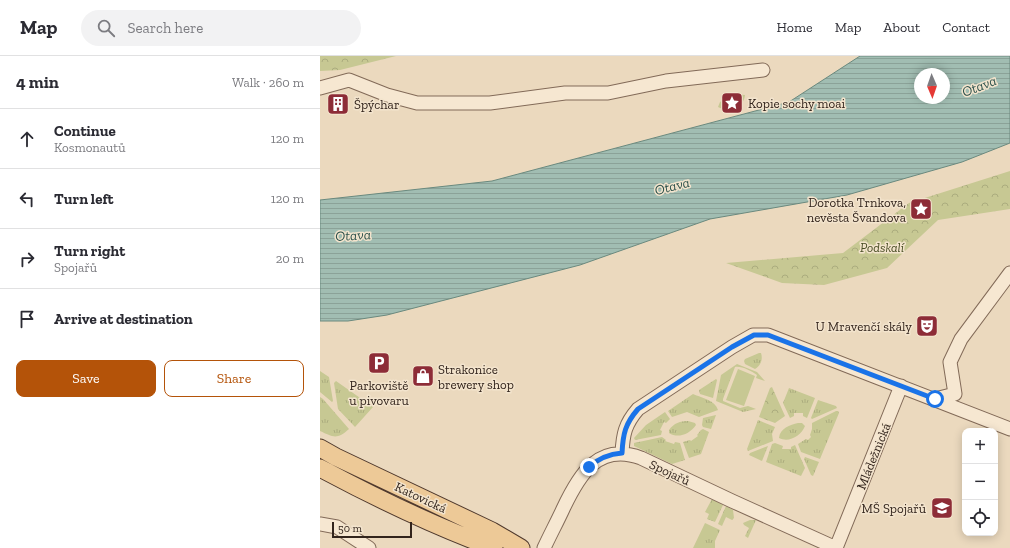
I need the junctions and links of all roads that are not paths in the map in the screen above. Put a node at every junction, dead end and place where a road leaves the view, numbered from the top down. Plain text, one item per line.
1 (762, 70) dead end
2 (320, 88) edge
3 (1010, 273) edge
4 (901, 386) junction
5 (935, 399) junction
6 (1010, 428) edge
7 (320, 448) edge
8 (622, 453) junction
9 (321, 471) edge
10 (320, 524) edge
11 (369, 548) edge
12 (494, 548) edge
13 (521, 548) edge
14 (544, 548) edge
15 (836, 548) edge

1 - 2 street
3 - 5 street
4 - 5 street
4 - 8 street
4 - 15 street, Mládežnická
5 - 6 street
7 - 13 main road, Katovická
8 - 14 street, Spojařů
8 - 15 street, Spojařů
9 - 12 main road, Katovická
10 - 11 street

